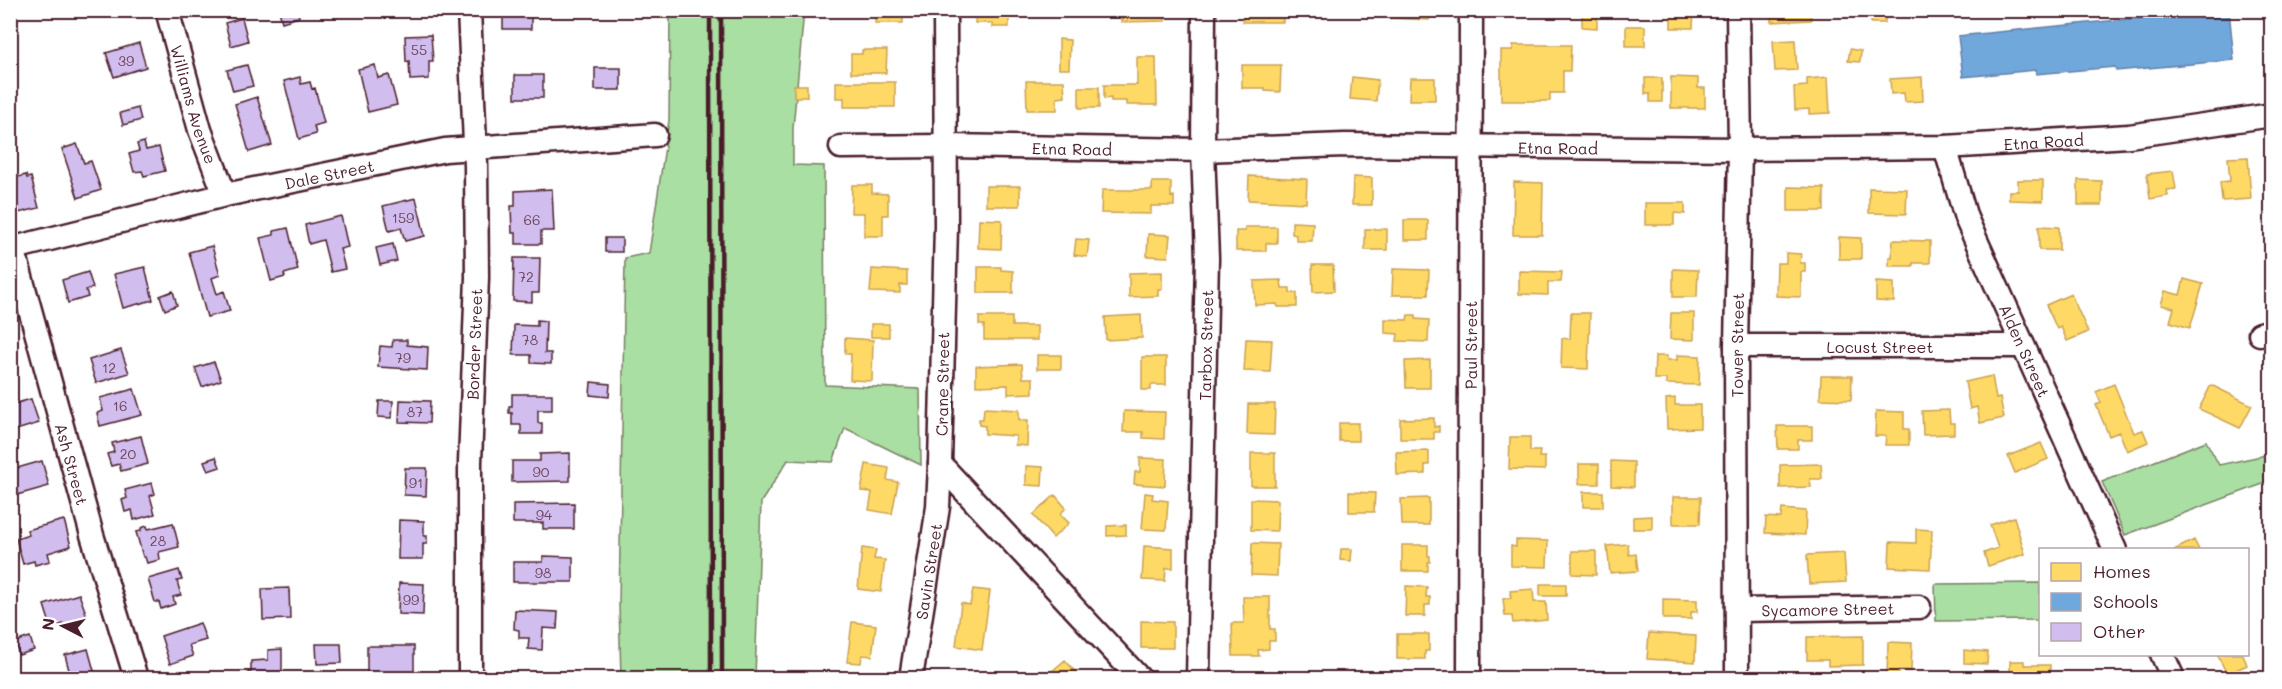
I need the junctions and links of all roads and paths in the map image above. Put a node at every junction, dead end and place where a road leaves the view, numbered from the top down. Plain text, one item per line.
1 (167, 10) edge
2 (469, 10) edge
3 (945, 10) edge
4 (1204, 10) edge
5 (1471, 10) edge
6 (1738, 10) edge
7 (2271, 115) edge
8 (656, 135) dead end
9 (945, 146) junction
10 (1472, 146) junction
11 (474, 147) junction
12 (841, 147) dead end
13 (1945, 147) junction
14 (1740, 149) junction
15 (1203, 150) junction
16 (225, 195) junction
17 (12, 249) edge
18 (1736, 346) junction
19 (2024, 346) junction
20 (940, 464) junction
21 (2115, 548) edge
22 (1919, 607) dead end
23 (1738, 610) junction
24 (2163, 656) edge
25 (135, 678) edge
26 (470, 678) edge
27 (910, 678) edge
28 (1139, 678) edge
29 (1198, 678) edge
30 (1468, 678) edge
31 (1737, 678) edge
32 (2173, 678) edge

1 - 16 street, Williams Avenue
2 - 11 street, Border Street
3 - 9 street, Crane Street
4 - 15 street, Tarbox Street
5 - 10 street, Paul Street
6 - 14 street, Tower Street
7 - 13 street, Etna Road
8 - 11 street, Dale Street
9 - 12 street, Etna Road
9 - 15 street, Etna Road
9 - 20 street, Crane Street
10 - 14 street, Etna Road
10 - 15 street, Etna Road
10 - 30 street, Paul Street
11 - 16 street, Dale Street
11 - 26 street, Border Street
13 - 14 street, Etna Road
13 - 19 street, Alden Street
14 - 18 street, Tower Street
15 - 29 street, Tarbox Street
16 - 17 street, Dale Street
17 - 25 street, Ash Street
18 - 19 street, Locust Street
18 - 23 street, Tower Street
19 - 21 street, Alden Street
20 - 27 street, Savin Street
20 - 28 street
22 - 23 street, Sycamore Street
23 - 31 street, Tower Street
24 - 32 street

